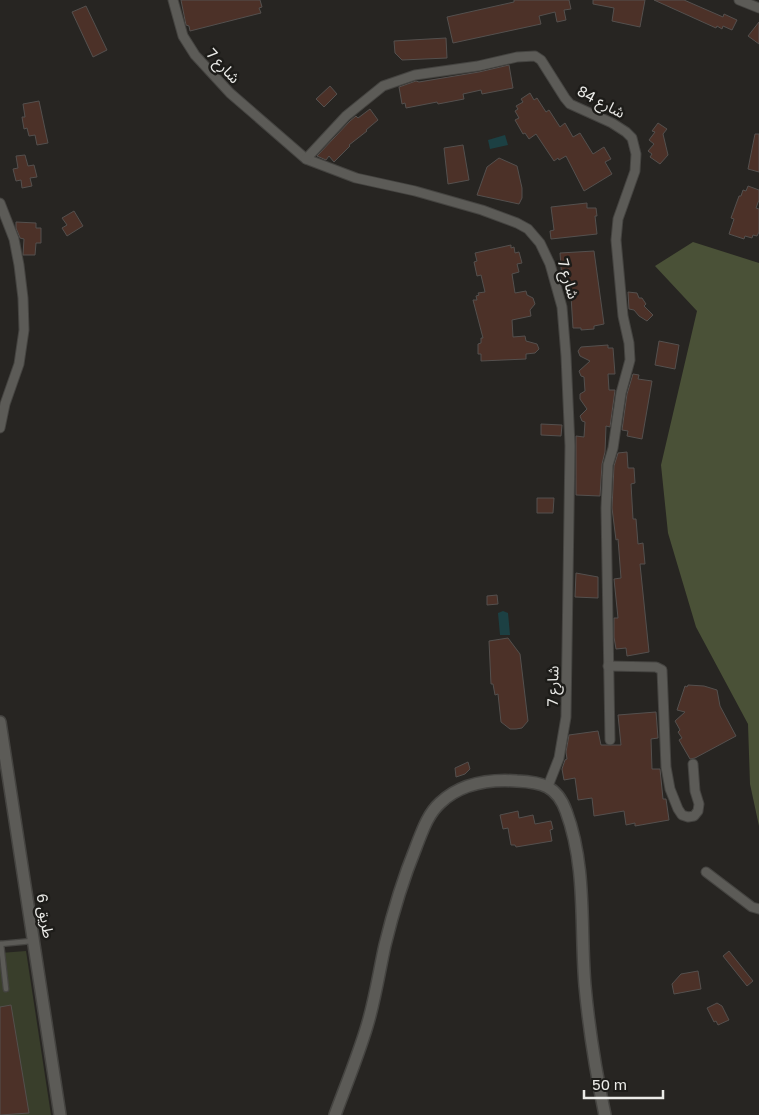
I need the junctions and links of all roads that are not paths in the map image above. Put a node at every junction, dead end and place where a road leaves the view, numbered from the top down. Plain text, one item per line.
1 (173, 0) edge
2 (739, 0) edge
3 (759, 8) edge
4 (306, 159) junction
5 (0, 202) edge
6 (0, 428) edge
7 (608, 666) junction
8 (0, 722) edge
9 (610, 740) dead end
10 (693, 764) dead end
11 (548, 786) junction
12 (706, 872) dead end
13 (759, 909) edge
14 (33, 941) junction
15 (0, 944) edge
16 (6, 988) dead end
17 (60, 1115) edge
18 (335, 1115) edge
19 (605, 1115) edge

1 - 4 street, شارع 7
2 - 3 street
4 - 7 street, شارع 84
4 - 11 street, شارع 7
5 - 6 street
7 - 9 street, شارع 84
7 - 10 street
8 - 14 street, طريق 6
11 - 18 street
11 - 19 street
12 - 13 street
14 - 15 lane
14 - 17 street, طريق 6
15 - 16 lane

